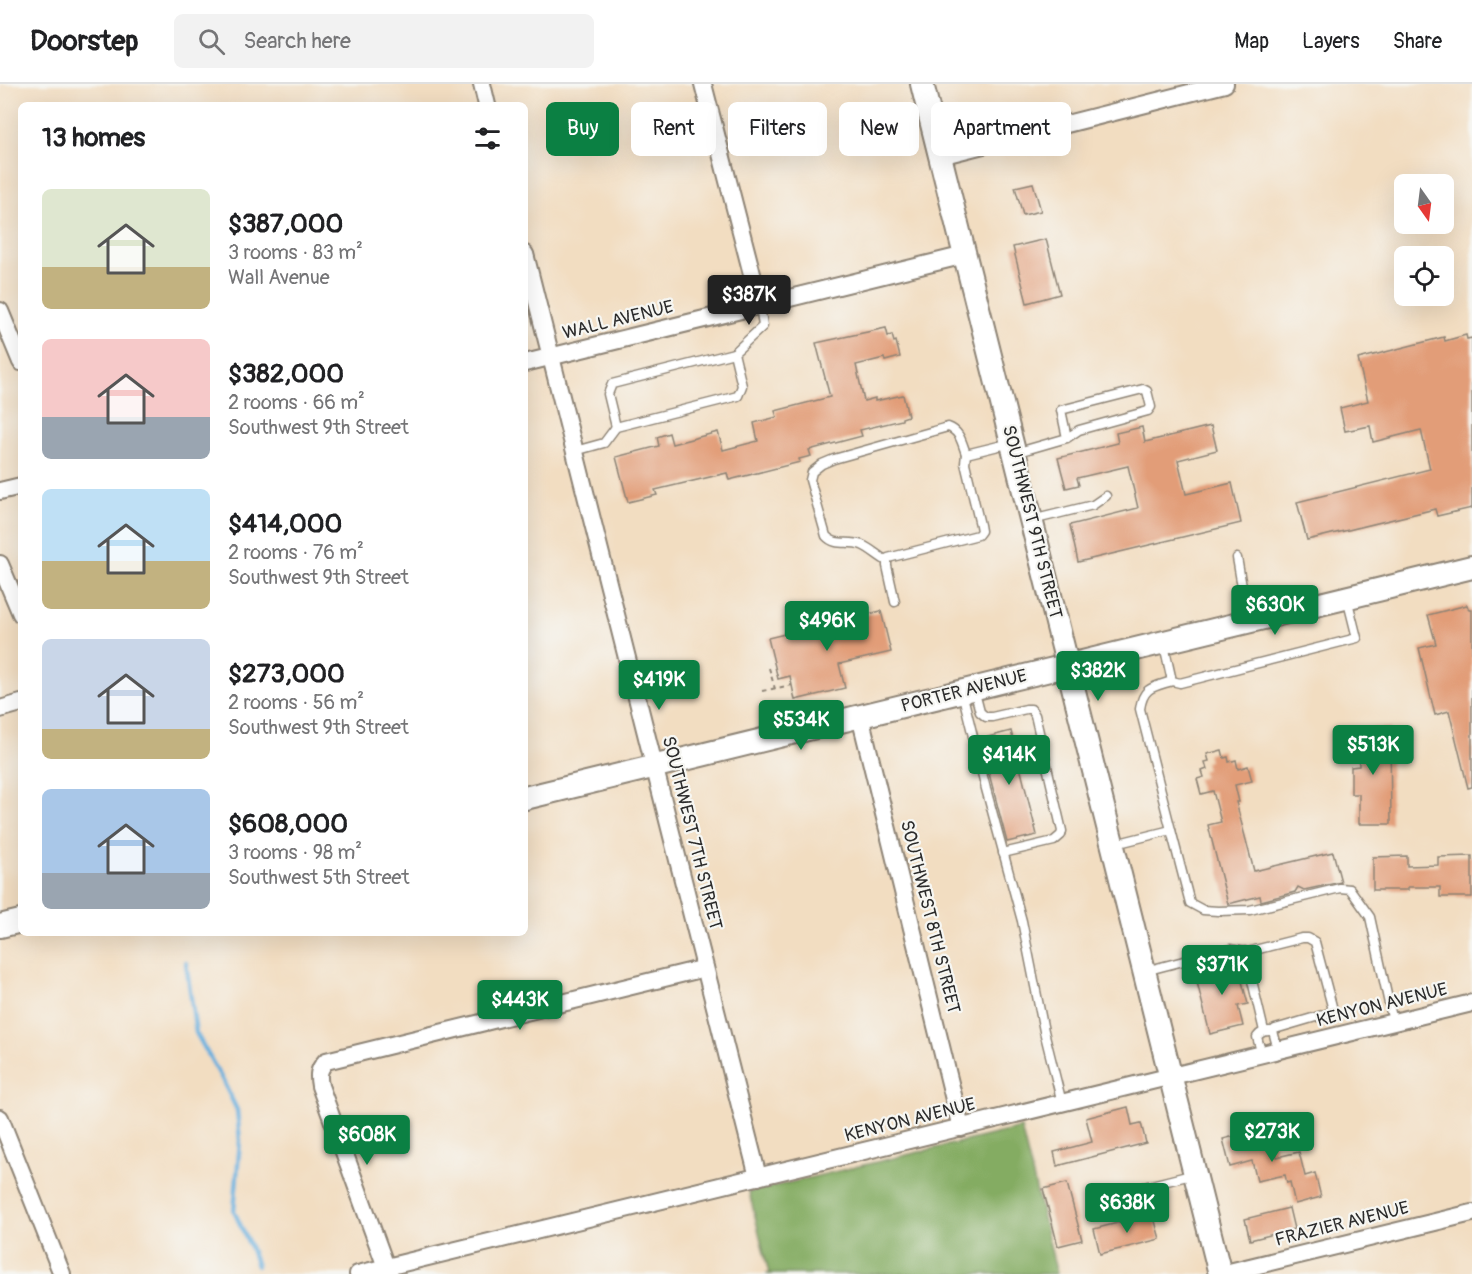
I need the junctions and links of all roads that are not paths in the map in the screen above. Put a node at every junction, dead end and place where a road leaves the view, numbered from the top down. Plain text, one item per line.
1 (482, 84) edge
2 (703, 84) edge
3 (922, 84) edge
4 (1225, 84) edge
5 (486, 102) edge
6 (931, 120) edge
7 (1071, 123) edge
8 (940, 156) edge
9 (965, 255) junction
10 (528, 266) edge
11 (760, 306) junction
12 (0, 311) edge
13 (734, 353) junction
14 (18, 355) edge
15 (551, 356) junction
16 (528, 362) edge
17 (616, 427) junction
18 (1067, 438) junction
19 (1013, 448) junction
20 (575, 451) junction
21 (966, 454) junction
22 (18, 487) edge
23 (0, 491) edge
24 (1106, 496) dead end
25 (1031, 520) junction
26 (1237, 558) dead end
27 (886, 561) junction
28 (0, 564) edge
29 (1472, 567) edge
30 (1347, 597) junction
31 (895, 602) dead end
32 (18, 607) edge
33 (1257, 619) junction
34 (1163, 642) junction
35 (1068, 665) junction
36 (1172, 681) junction
37 (968, 690) junction
38 (18, 705) edge
39 (0, 709) edge
40 (860, 716) junction
41 (655, 766) junction
42 (528, 797) edge
43 (1171, 830) junction
44 (1113, 845) junction
45 (1003, 853) junction
46 (18, 922) edge
47 (0, 926) edge
48 (1245, 951) junction
49 (705, 968) junction
50 (1144, 971) junction
51 (1472, 1003) edge
52 (1393, 1022) junction
53 (1269, 1031) junction
54 (1270, 1053) junction
55 (1171, 1077) junction
56 (1062, 1104) junction
57 (0, 1118) edge
58 (962, 1128) junction
59 (1195, 1174) junction
60 (758, 1177) junction
61 (1092, 1200) dead end
62 (1472, 1213) edge
63 (386, 1267) junction
64 (62, 1274) edge
65 (358, 1274) edge
66 (1221, 1274) edge

1 - 5 street
2 - 11 street
3 - 6 main road, SOUTHWEST 9TH STREET
4 - 7 street
8 - 9 main road, SOUTHWEST 9TH STREET
9 - 11 street, WALL AVENUE
9 - 19 main road, SOUTHWEST 9TH STREET
10 - 15 street, SOUTHWEST 7TH STREET
11 - 13 lane
11 - 15 street, WALL AVENUE
12 - 14 street
13 - 17 lane
13 - 17 lane
15 - 16 street, WALL AVENUE
15 - 20 street, SOUTHWEST 7TH STREET
17 - 20 lane
18 - 18 lane
18 - 19 lane
19 - 21 lane
19 - 25 main road, SOUTHWEST 9TH STREET
20 - 41 street, SOUTHWEST 7TH STREET
21 - 27 lane
21 - 27 lane
22 - 23 street
24 - 25 lane
25 - 35 main road, SOUTHWEST 9TH STREET
26 - 33 lane
27 - 31 lane
28 - 32 street
29 - 30 main road, PORTER AVENUE
30 - 33 main road, PORTER AVENUE
30 - 36 lane
33 - 34 main road, PORTER AVENUE
34 - 35 main road, PORTER AVENUE
34 - 36 lane
35 - 37 main road, PORTER AVENUE
35 - 44 main road, SOUTHWEST 9TH STREET
36 - 43 lane
37 - 40 main road, PORTER AVENUE
37 - 45 lane
37 - 45 lane
38 - 39 street
40 - 41 main road, PORTER AVENUE
40 - 58 street, SOUTHWEST 8TH STREET
41 - 42 main road, PORTER AVENUE
41 - 49 street, SOUTHWEST 7TH STREET
43 - 44 lane
43 - 52 lane
44 - 50 main road, SOUTHWEST 9TH STREET
45 - 56 lane
46 - 47 main road
48 - 50 lane
48 - 53 lane
48 - 53 lane
49 - 60 street, SOUTHWEST 7TH STREET
49 - 63 street
50 - 55 main road, SOUTHWEST 9TH STREET
51 - 52 street, KENYON AVENUE
52 - 54 street, KENYON AVENUE
53 - 54 lane
53 - 54 lane
54 - 55 street, KENYON AVENUE
55 - 56 street, KENYON AVENUE
55 - 59 main road, SOUTHWEST 9TH STREET
56 - 58 street, KENYON AVENUE
57 - 64 street
58 - 60 street, KENYON AVENUE
59 - 61 lane
59 - 66 main road, SOUTHWEST 9TH STREET
60 - 63 street, KENYON AVENUE
62 - 66 street, FRAZIER AVENUE
63 - 65 street, KENYON AVENUE

